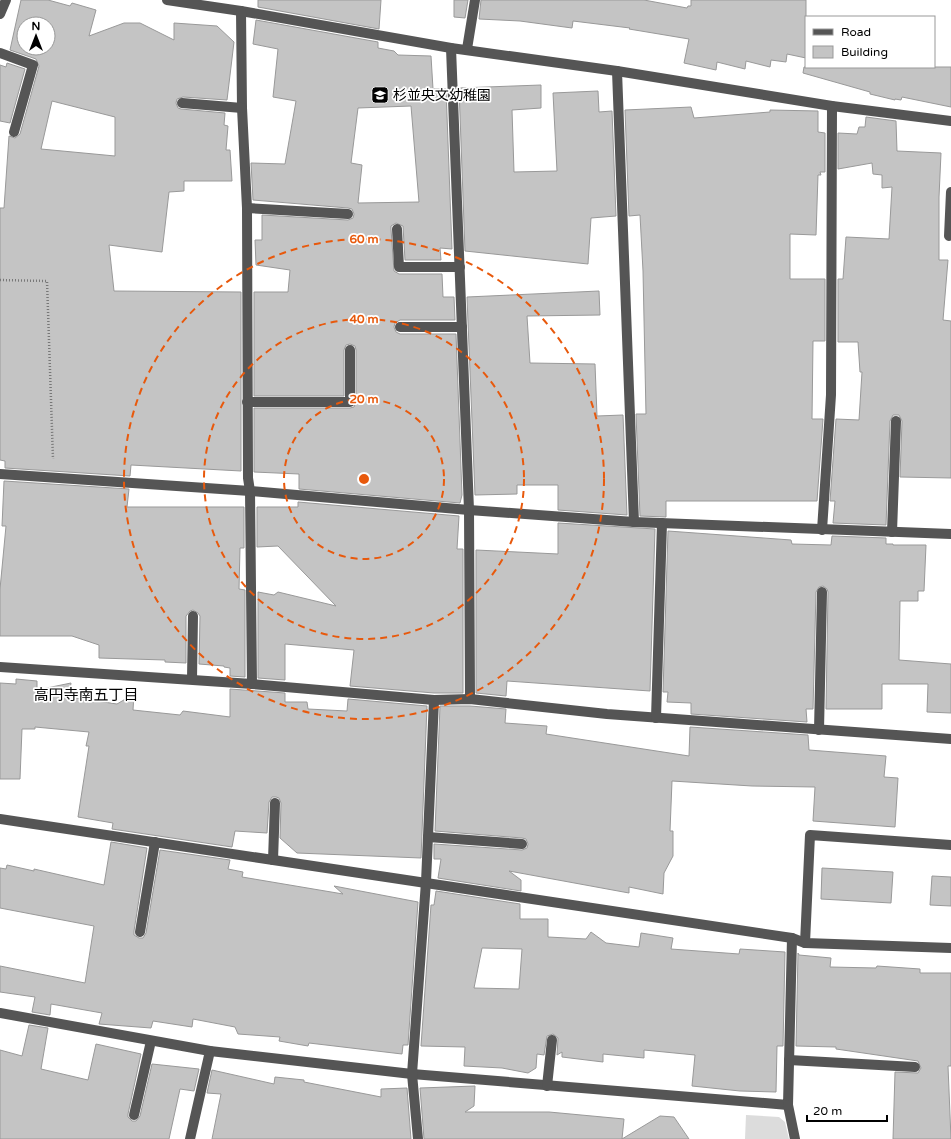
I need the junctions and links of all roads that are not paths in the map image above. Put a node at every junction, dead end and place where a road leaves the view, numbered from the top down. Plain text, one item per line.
1 (6, 0) edge
2 (167, 0) edge
3 (475, 0) edge
4 (241, 11) junction
5 (0, 14) edge
6 (451, 48) junction
7 (467, 49) junction
8 (0, 53) edge
9 (617, 71) junction
10 (182, 103) dead end
11 (832, 106) junction
12 (242, 108) junction
13 (951, 121) edge
14 (14, 132) dead end
15 (951, 192) edge
16 (247, 208) junction
17 (348, 214) dead end
18 (397, 228) dead end
19 (950, 236) dead end
20 (460, 267) junction
21 (400, 327) dead end
22 (462, 327) junction
23 (350, 350) dead end
24 (247, 402) junction
25 (896, 421) dead end
26 (0, 474) edge
27 (250, 491) junction
28 (469, 510) junction
29 (634, 522) junction
30 (662, 523) junction
31 (822, 530) junction
32 (892, 532) junction
33 (951, 534) edge
34 (822, 592) dead end
35 (193, 616) dead end
36 (0, 667) edge
37 (192, 679) junction
38 (252, 684) junction
39 (470, 699) junction
40 (434, 700) junction
41 (656, 718) junction
42 (819, 730) junction
43 (951, 739) edge
44 (275, 803) dead end
45 (0, 819) edge
46 (428, 837) junction
47 (154, 842) junction
48 (522, 844) dead end
49 (951, 845) edge
50 (272, 860) junction
51 (426, 882) junction
52 (140, 932) dead end
53 (792, 938) junction
54 (805, 943) junction
55 (951, 948) edge
56 (0, 1013) edge
57 (552, 1040) dead end
58 (151, 1041) junction
59 (210, 1051) junction
60 (789, 1060) junction
61 (915, 1067) dead end
62 (412, 1074) junction
63 (547, 1086) junction
64 (788, 1105) junction
65 (134, 1115) dead end
66 (190, 1139) edge
67 (418, 1139) edge
68 (795, 1139) edge

1 - 5 street
2 - 4 street
3 - 7 street
4 - 6 street
4 - 12 street
6 - 7 street
6 - 20 street
7 - 9 street
8 - 14 street
9 - 11 street
9 - 29 street
10 - 12 street
11 - 13 street
11 - 31 street
12 - 16 street
15 - 19 street
16 - 17 street
16 - 24 street
18 - 20 street
20 - 22 street
21 - 22 street
22 - 28 street
23 - 24 street
24 - 27 street
25 - 32 street
26 - 27 street
27 - 28 street
27 - 38 street
28 - 29 street
28 - 39 street
29 - 30 street
30 - 31 street
30 - 41 street
31 - 32 street
32 - 33 street
34 - 42 street
35 - 37 street
36 - 37 street
37 - 38 street
38 - 40 street
39 - 40 street
39 - 41 street
40 - 46 street
41 - 42 street
42 - 43 street
44 - 50 street
45 - 47 street
46 - 48 street
46 - 51 street
47 - 50 street
47 - 52 street
49 - 54 street
50 - 51 street
51 - 53 street
51 - 62 street
53 - 54 street
53 - 60 street
54 - 55 street
56 - 58 street
57 - 63 street
58 - 59 street
58 - 65 street
59 - 62 street
59 - 66 street
60 - 61 street
60 - 64 street
62 - 63 street
62 - 67 street
63 - 64 street
64 - 68 street

